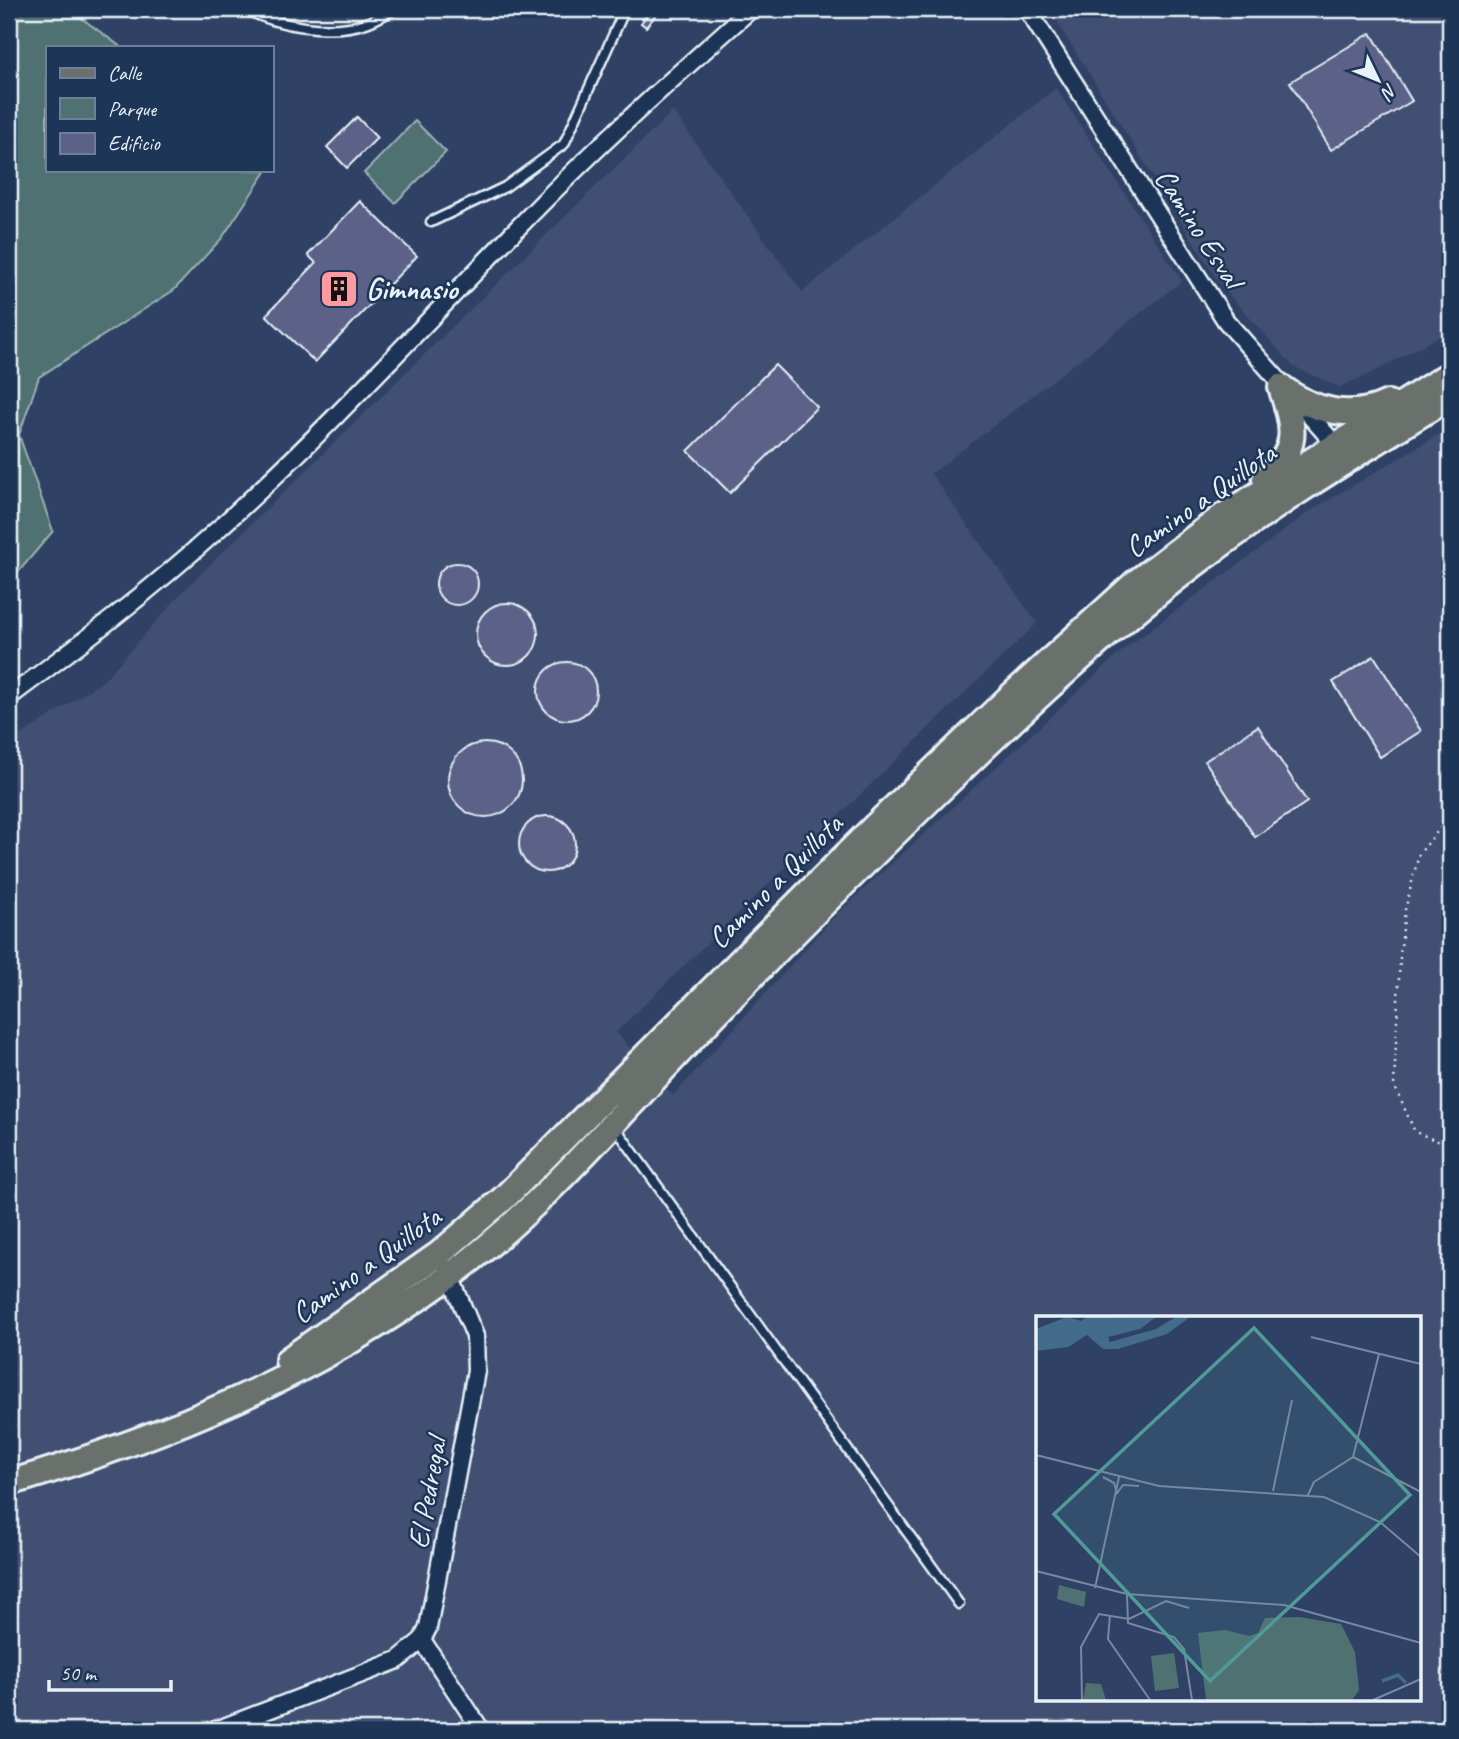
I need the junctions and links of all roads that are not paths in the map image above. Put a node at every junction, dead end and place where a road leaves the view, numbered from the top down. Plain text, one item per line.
1 (245, 9) edge
2 (396, 9) edge
3 (625, 9) edge
4 (751, 9) edge
5 (1027, 9) edge
6 (431, 222) dead end
7 (1450, 382) edge
8 (1281, 387) junction
9 (1342, 453) junction
10 (1222, 517) junction
11 (9, 697) edge
12 (612, 1123) junction
13 (444, 1265) junction
14 (9, 1483) edge
15 (959, 1604) dead end
16 (422, 1640) junction
17 (216, 1730) edge
18 (481, 1730) edge

1 - 2 lane
3 - 6 lane
4 - 11 street
5 - 8 street, Camino Esval
7 - 8 main road
7 - 9 main road, Camino a Quillota
8 - 9 street, Camino Esval
8 - 10 main road
9 - 10 main road, Camino a Quillota
9 - 12 main road, Camino a Quillota
10 - 13 main road, Camino a Quillota
12 - 13 main road, Camino a Quillota
12 - 15 lane
13 - 14 main road, Camino a Quillota
13 - 16 street, El Pedregal
16 - 17 street
16 - 18 street

